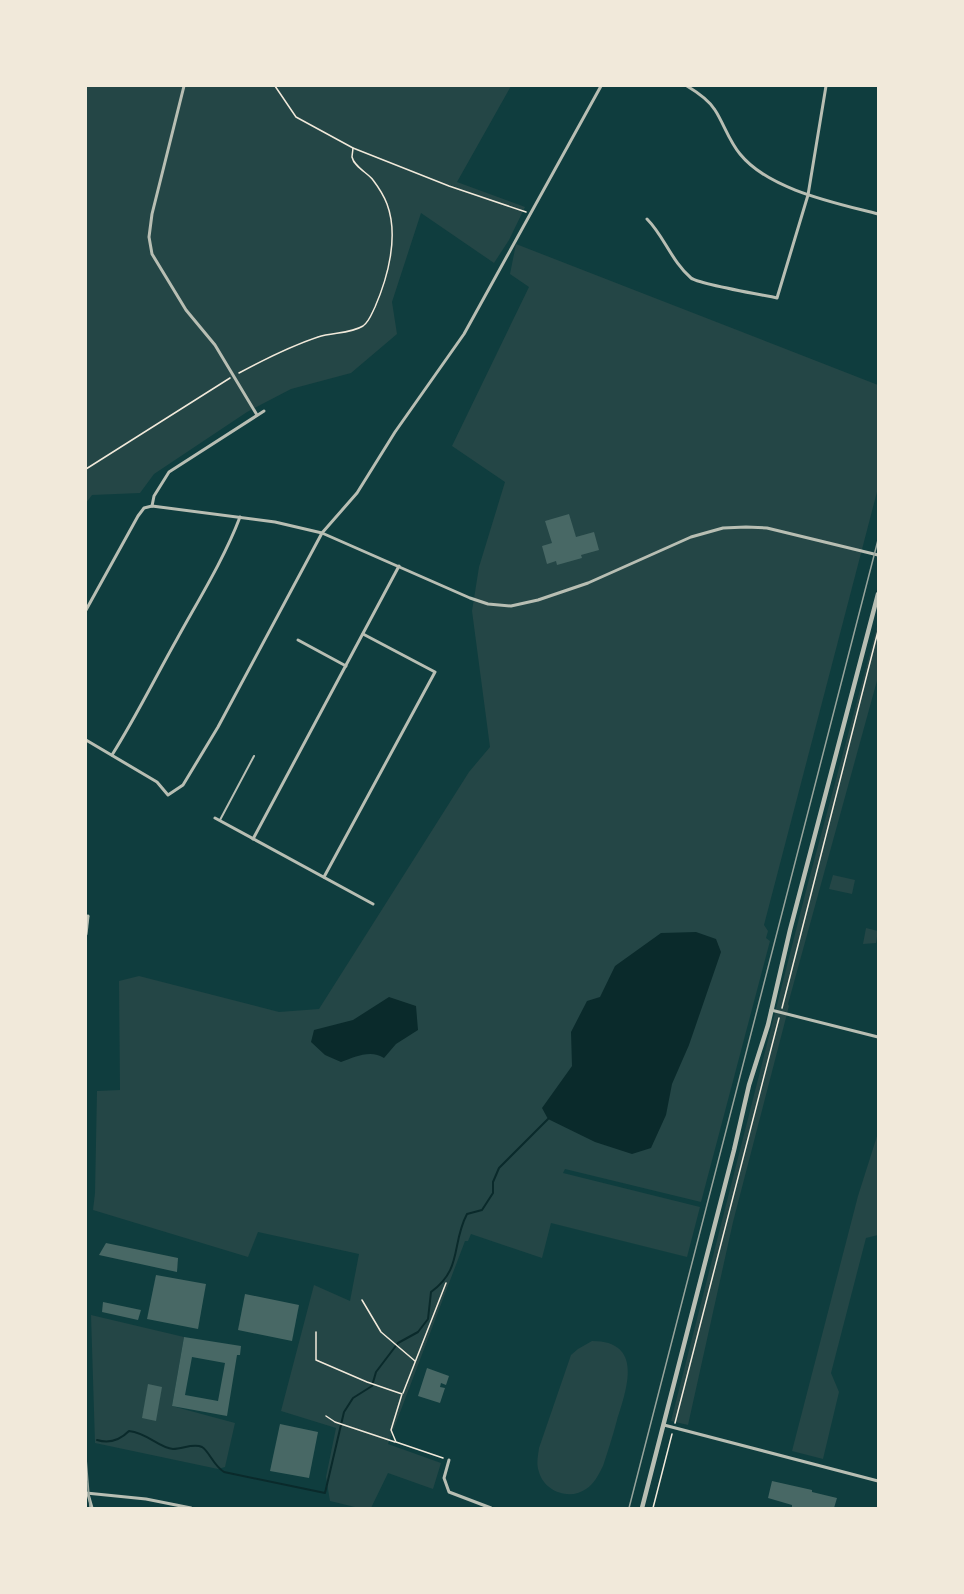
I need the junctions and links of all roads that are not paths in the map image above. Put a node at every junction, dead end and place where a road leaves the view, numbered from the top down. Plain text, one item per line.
1 (184, 86) edge
2 (601, 86) edge
3 (687, 86) edge
4 (826, 86) edge
5 (808, 195) junction
6 (879, 214) edge
7 (647, 219) dead end
8 (264, 411) dead end
9 (257, 415) junction
10 (152, 506) junction
11 (240, 517) junction
12 (322, 533) junction
13 (879, 555) edge
14 (399, 566) junction
15 (879, 594) edge
16 (86, 609) edge
17 (363, 634) junction
18 (298, 640) dead end
19 (346, 666) junction
20 (86, 741) edge
21 (112, 755) junction
22 (254, 756) dead end
23 (215, 818) dead end
24 (220, 821) junction
25 (253, 839) junction
26 (324, 876) junction
27 (373, 904) dead end
28 (88, 916) dead end
29 (86, 934) edge
30 (771, 1010) junction
31 (879, 1037) edge
32 (662, 1425) junction
33 (449, 1460) road end
34 (879, 1481) edge
35 (86, 1483) edge
36 (87, 1494) edge
37 (92, 1509) edge
38 (191, 1509) edge
39 (491, 1509) edge
40 (642, 1509) edge

1 - 9 street
2 - 12 street
3 - 5 street
4 - 5 street
5 - 6 street
5 - 7 street
8 - 9 street
9 - 10 street
10 - 11 street
10 - 16 street
11 - 12 street
11 - 21 street
12 - 14 street
12 - 21 street
13 - 14 street
14 - 17 street
15 - 30 street
17 - 19 street
17 - 26 street
18 - 19 street
19 - 25 street
20 - 21 street
22 - 24 street
23 - 24 street
24 - 25 street
25 - 26 street
26 - 27 street
28 - 29 street
30 - 31 street
30 - 32 street
32 - 34 street
32 - 40 street
33 - 39 street
35 - 36 street
36 - 37 street
36 - 38 street

